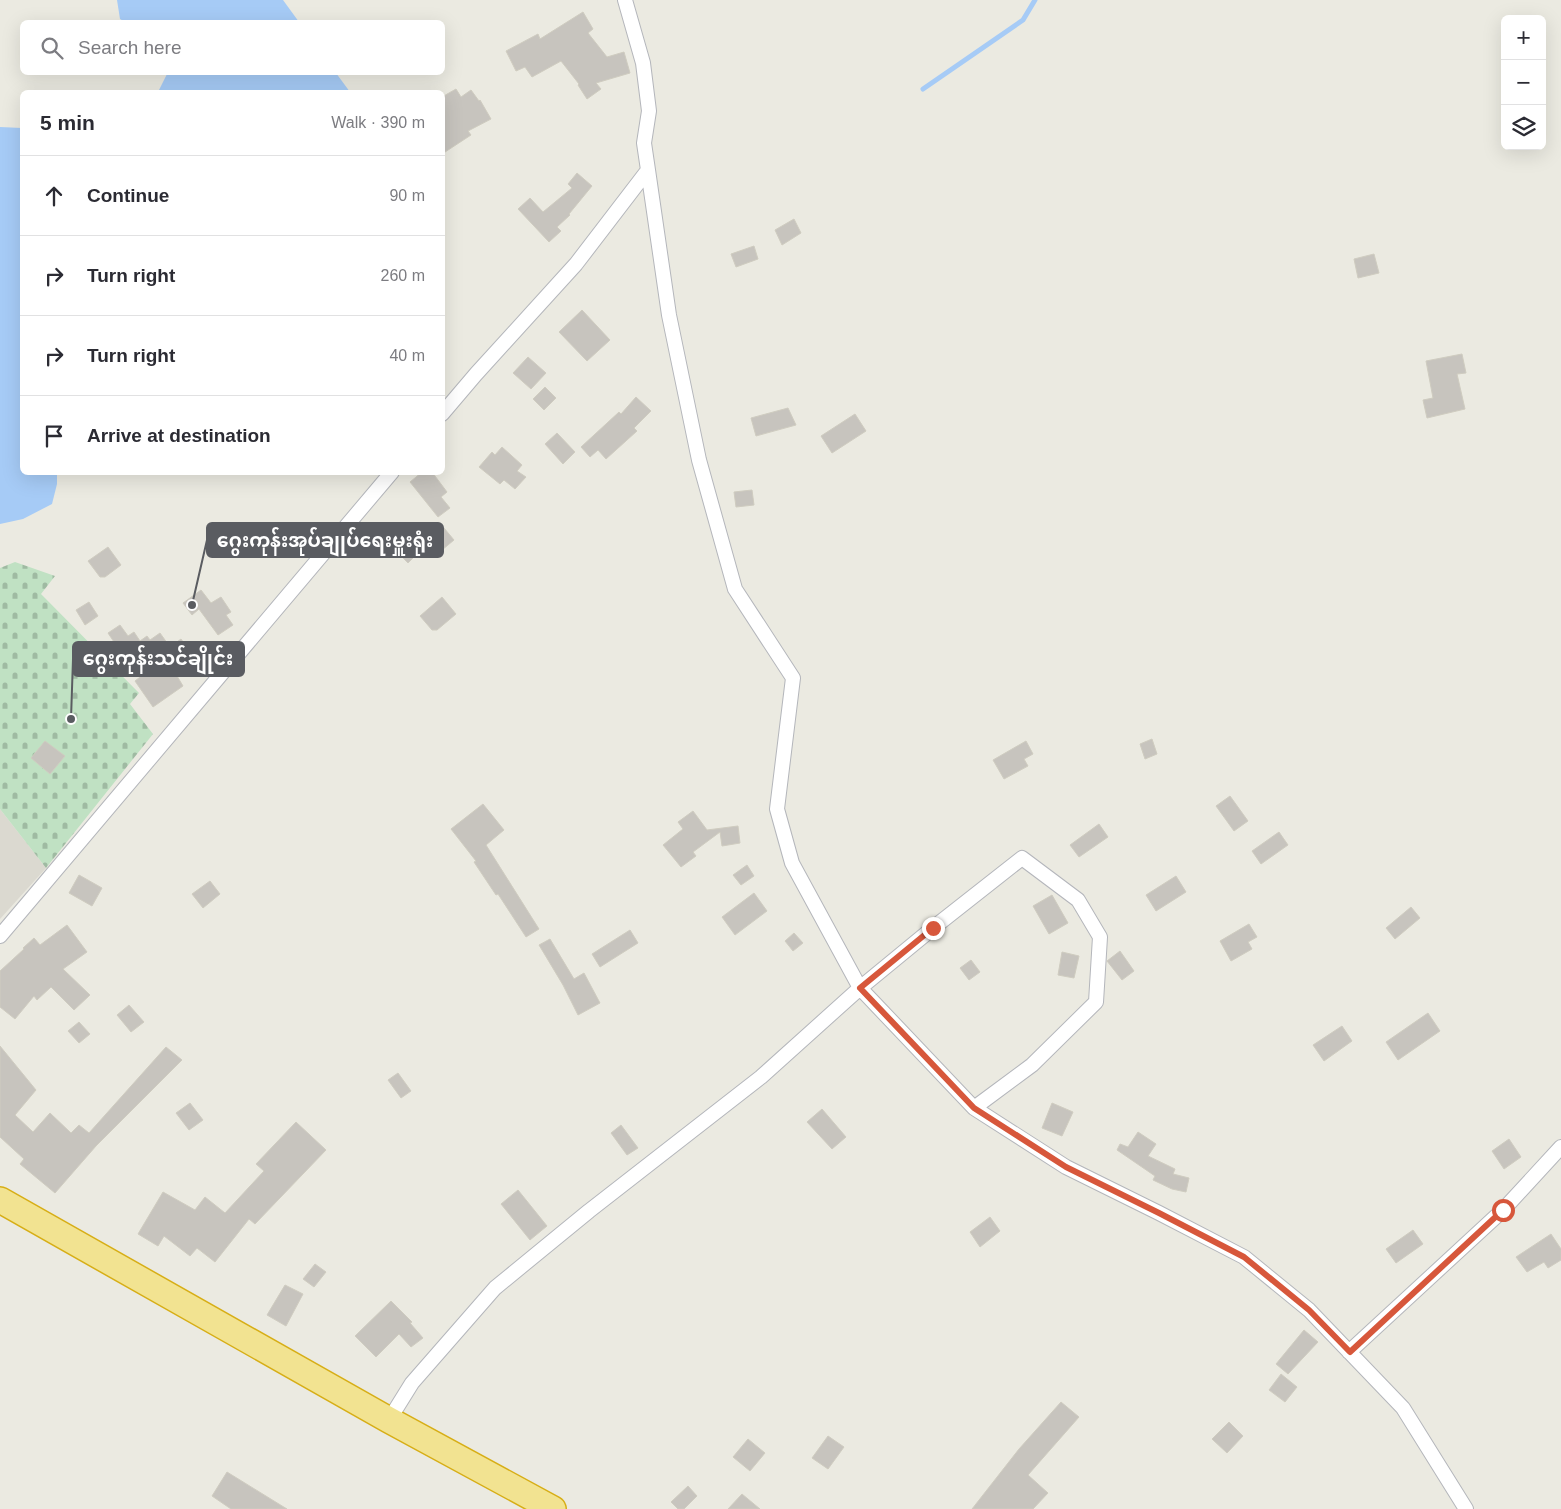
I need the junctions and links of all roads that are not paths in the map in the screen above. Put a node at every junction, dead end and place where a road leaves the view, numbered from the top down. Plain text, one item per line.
1 (625, 0) edge
2 (648, 170) junction
3 (445, 410) edge
4 (389, 475) edge
5 (0, 936) edge
6 (860, 988) junction
7 (974, 1108) junction
8 (1561, 1147) edge
9 (0, 1200) edge
10 (1350, 1352) junction
11 (389, 1420) junction
12 (553, 1509) edge
13 (1466, 1509) edge

1 - 2 street
2 - 3 street
2 - 6 street
4 - 5 street
6 - 7 street
6 - 7 street
6 - 11 street
7 - 10 street
8 - 10 street
9 - 11 highway
10 - 13 street
11 - 12 highway

